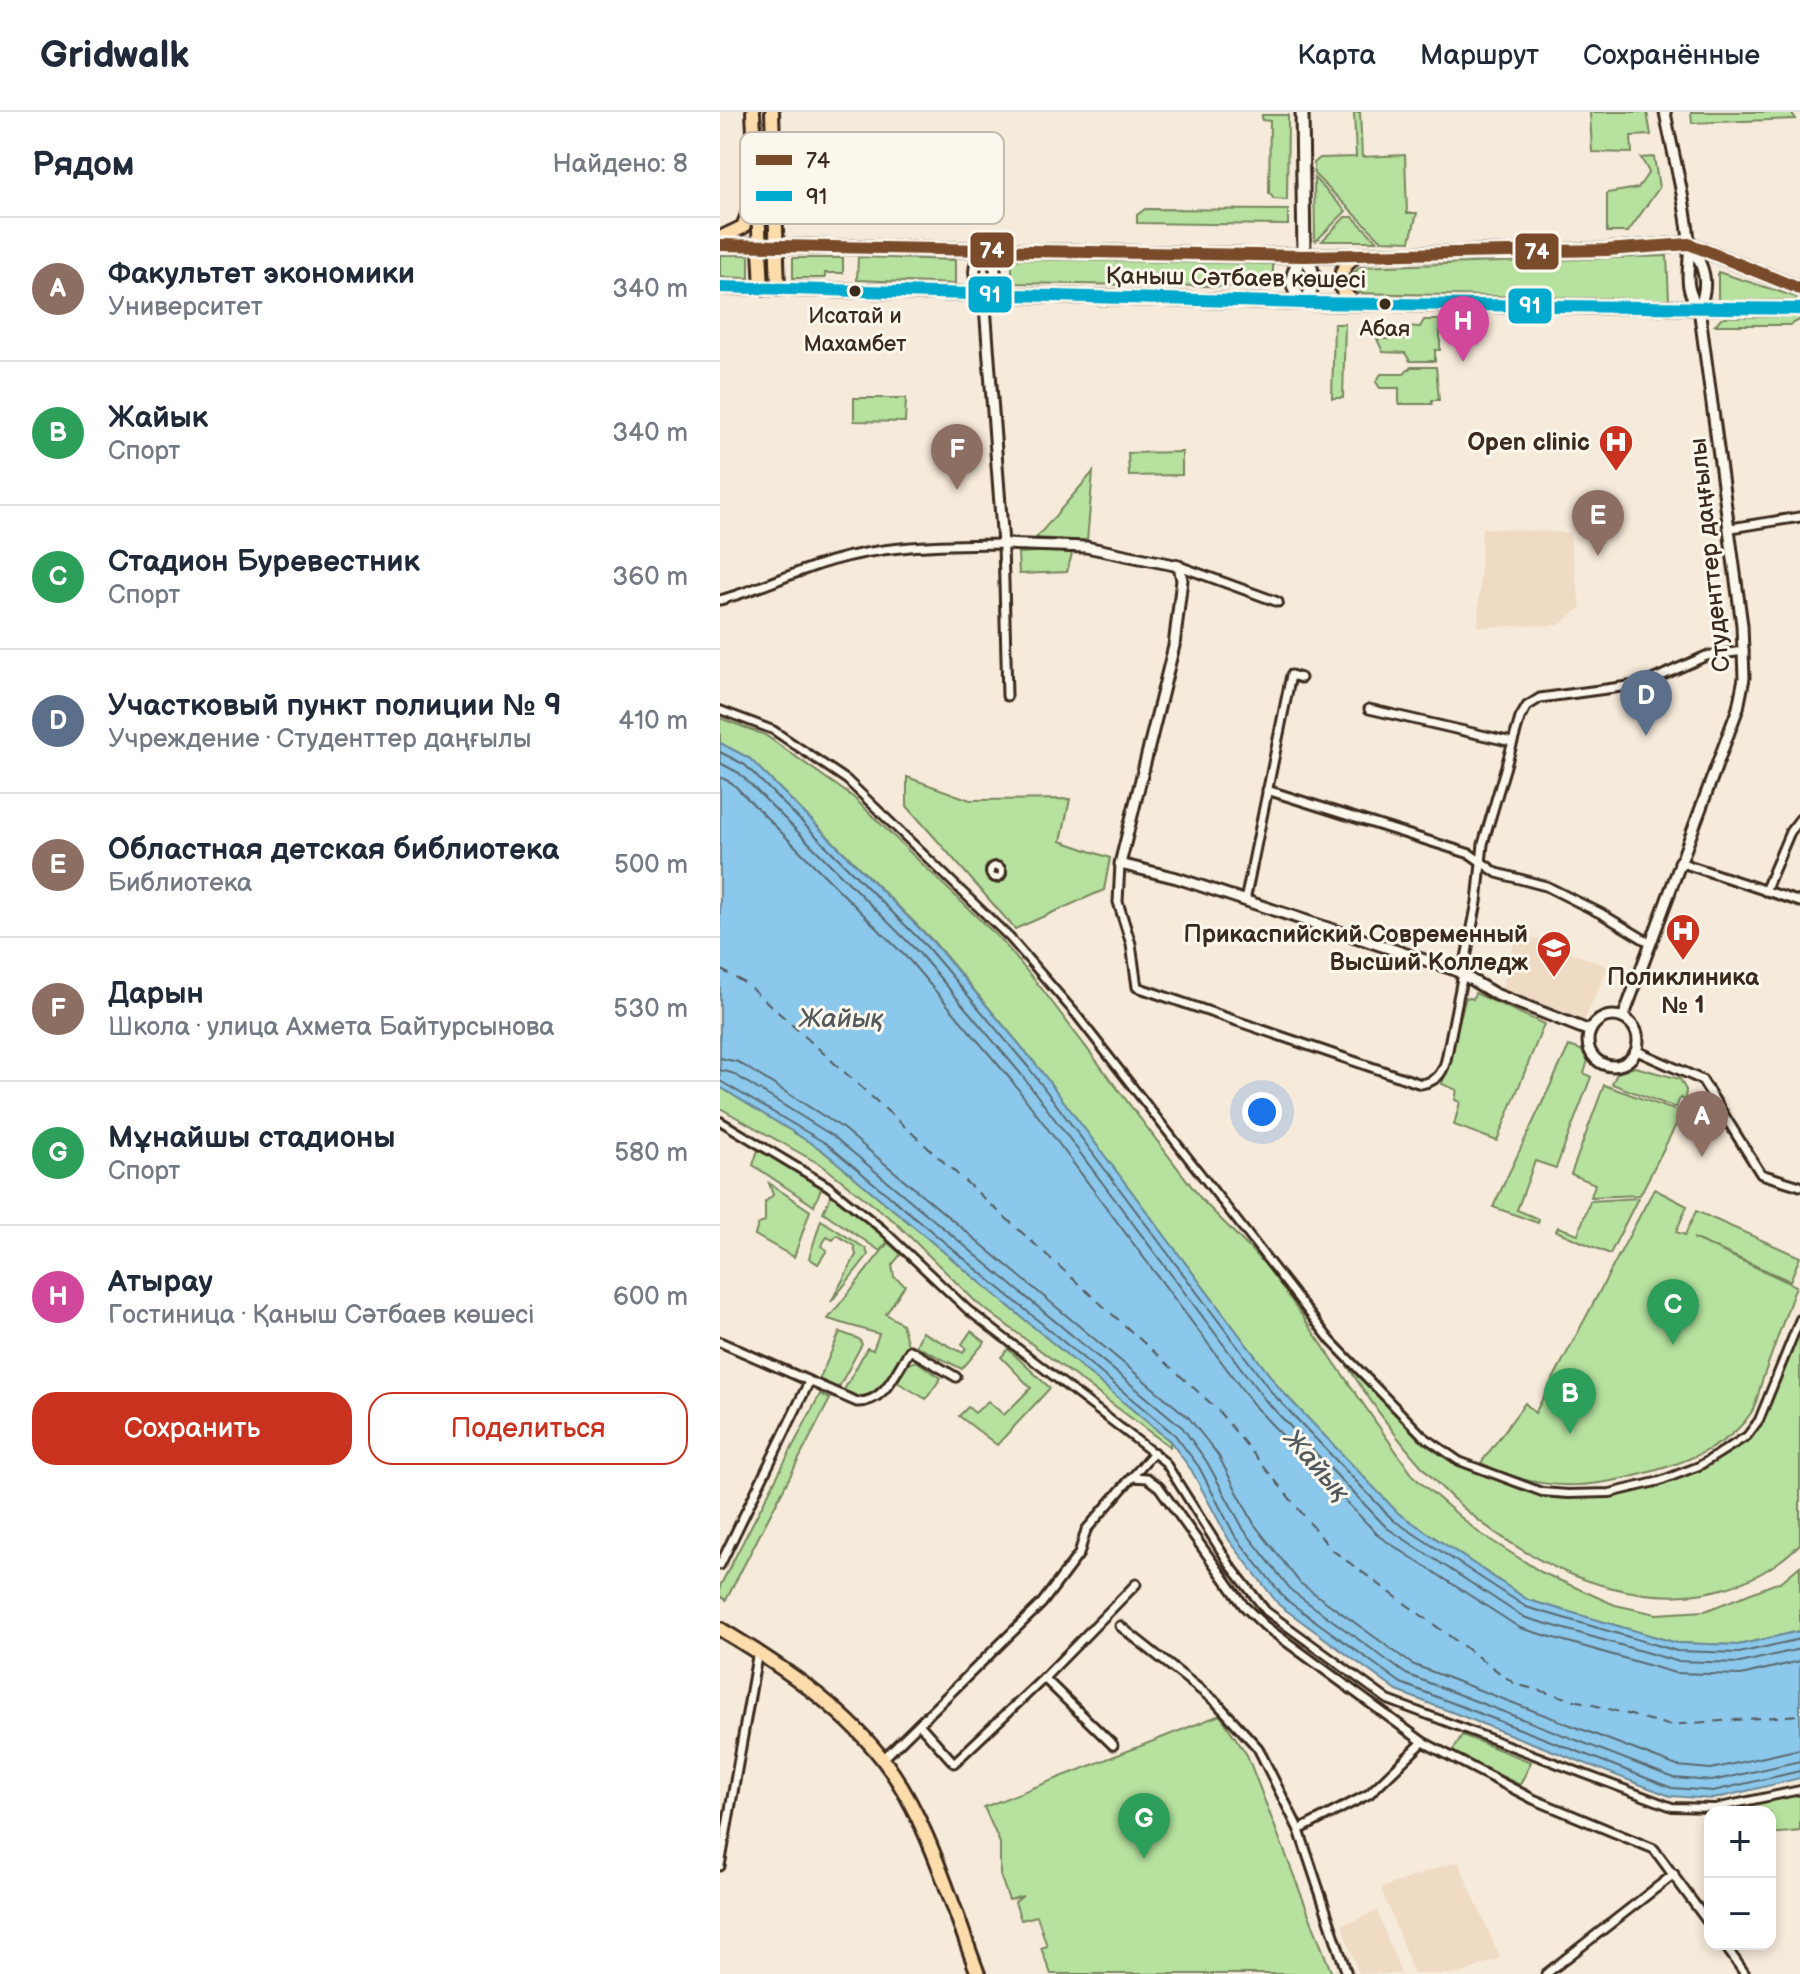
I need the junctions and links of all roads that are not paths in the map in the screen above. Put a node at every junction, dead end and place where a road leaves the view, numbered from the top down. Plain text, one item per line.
1 (753, 112) edge
2 (772, 112) edge
3 (1302, 112) edge
4 (1665, 112) edge
5 (754, 132) edge
6 (773, 132) edge
7 (744, 224) edge
8 (759, 224) edge
9 (778, 224) edge
10 (720, 238) edge
11 (1689, 244) junction
12 (720, 245) edge
13 (761, 246) junction
14 (779, 246) junction
15 (984, 251) junction
16 (1356, 255) junction
17 (1304, 256) junction
18 (720, 287) edge
19 (762, 289) junction
20 (778, 289) junction
21 (1800, 289) edge
22 (984, 293) junction
23 (1304, 303) junction
24 (1356, 303) junction
25 (1699, 308) junction
26 (1800, 309) edge
27 (1800, 517) edge
28 (1731, 528) junction
29 (1003, 544) junction
30 (1179, 566) junction
31 (720, 600) edge
32 (1278, 602) dead end
33 (1744, 651) junction
34 (1301, 678) dead end
35 (1007, 696) dead end
36 (1369, 709) dead end
37 (720, 710) edge
38 (1512, 742) junction
39 (1267, 790) junction
40 (1800, 819) edge
41 (1480, 860) junction
42 (1679, 862) junction
43 (1120, 864) junction
44 (1765, 891) junction
45 (1245, 901) junction
46 (1800, 902) edge
47 (1650, 943) junction
48 (1462, 975) junction
49 (1623, 1018) junction
50 (1590, 1031) junction
51 (1637, 1051) junction
52 (720, 1121) edge
53 (1800, 1186) edge
54 (1800, 1319) edge
55 (720, 1342) edge
56 (956, 1377) dead end
57 (808, 1384) junction
58 (1154, 1452) junction
59 (1132, 1477) junction
60 (720, 1565) edge
61 (1136, 1584) dead end
62 (1120, 1626) dead end
63 (720, 1629) edge
64 (758, 1651) junction
65 (1044, 1678) junction
66 (920, 1725) junction
67 (1423, 1742) junction
68 (1113, 1745) dead end
69 (883, 1759) junction
70 (1800, 1790) edge
71 (1299, 1830) junction
72 (720, 1866) edge
73 (1674, 1874) junction
74 (1704, 1916) edge
75 (1728, 1950) edge
76 (978, 1974) edge
77 (1347, 1974) edge
78 (1546, 1974) edge
79 (1745, 1974) edge

1 - 5 main road
2 - 6 main road
3 - 17 main road
4 - 11 street
7 - 10 main road
8 - 13 main road
9 - 14 main road
11 - 16 main road, Қаныш Сәтбаев көшесі
11 - 21 main road, Қаныш Сәтбаев көшесі
11 - 25 street
11 - 25 street
12 - 13 main road, Қаныш Сәтбаев көшесі
13 - 14 main road, Қаныш Сәтбаев көшесі
13 - 19 main road
14 - 15 main road, Қаныш Сәтбаев көшесі
14 - 20 main road
15 - 17 main road, Қаныш Сәтбаев көшесі
15 - 22 street
15 - 22 street
16 - 17 main road, Қаныш Сәтбаев көшесі
16 - 24 main road
17 - 23 main road
17 - 23 main road
18 - 19 main road, Қаныш Сәтбаев көшесі
19 - 20 main road, Қаныш Сәтбаев көшесі
20 - 22 main road, Қаныш Сәтбаев көшесі
22 - 23 main road, Қаныш Сәтбаев көшесі
22 - 29 street
23 - 24 main road, Қаныш Сәтбаев көшесі
24 - 25 main road, Қаныш Сәтбаев көшесі
25 - 26 main road, Қаныш Сәтбаев көшесі
25 - 28 street, Студенттер даңғылы
27 - 28 street
28 - 33 street, Студенттер даңғылы
29 - 30 street
29 - 31 street
29 - 35 street
30 - 32 street
30 - 43 street
33 - 38 street
33 - 42 street, Студенттер даңғылы
34 - 39 street
36 - 38 street
37 - 54 street
38 - 41 street
39 - 41 street
39 - 45 street
40 - 44 street
41 - 47 street
41 - 48 street
42 - 44 street
42 - 47 street, Студенттер даңғылы
43 - 45 street
43 - 48 street
44 - 46 street
45 - 48 street
47 - 49 street, Студенттер даңғылы
48 - 50 street
49 - 50 street
49 - 51 street
50 - 51 street
51 - 53 street
52 - 58 street
55 - 57 street
56 - 57 street
57 - 60 street
58 - 59 street
58 - 70 street
59 - 66 street
59 - 67 street
61 - 65 street
62 - 71 street
63 - 64 main road
64 - 69 main road
64 - 72 street
65 - 66 street
65 - 68 street
66 - 69 street
67 - 71 street
67 - 73 street
69 - 76 main road
71 - 77 street
73 - 74 street
73 - 78 street
75 - 79 street

